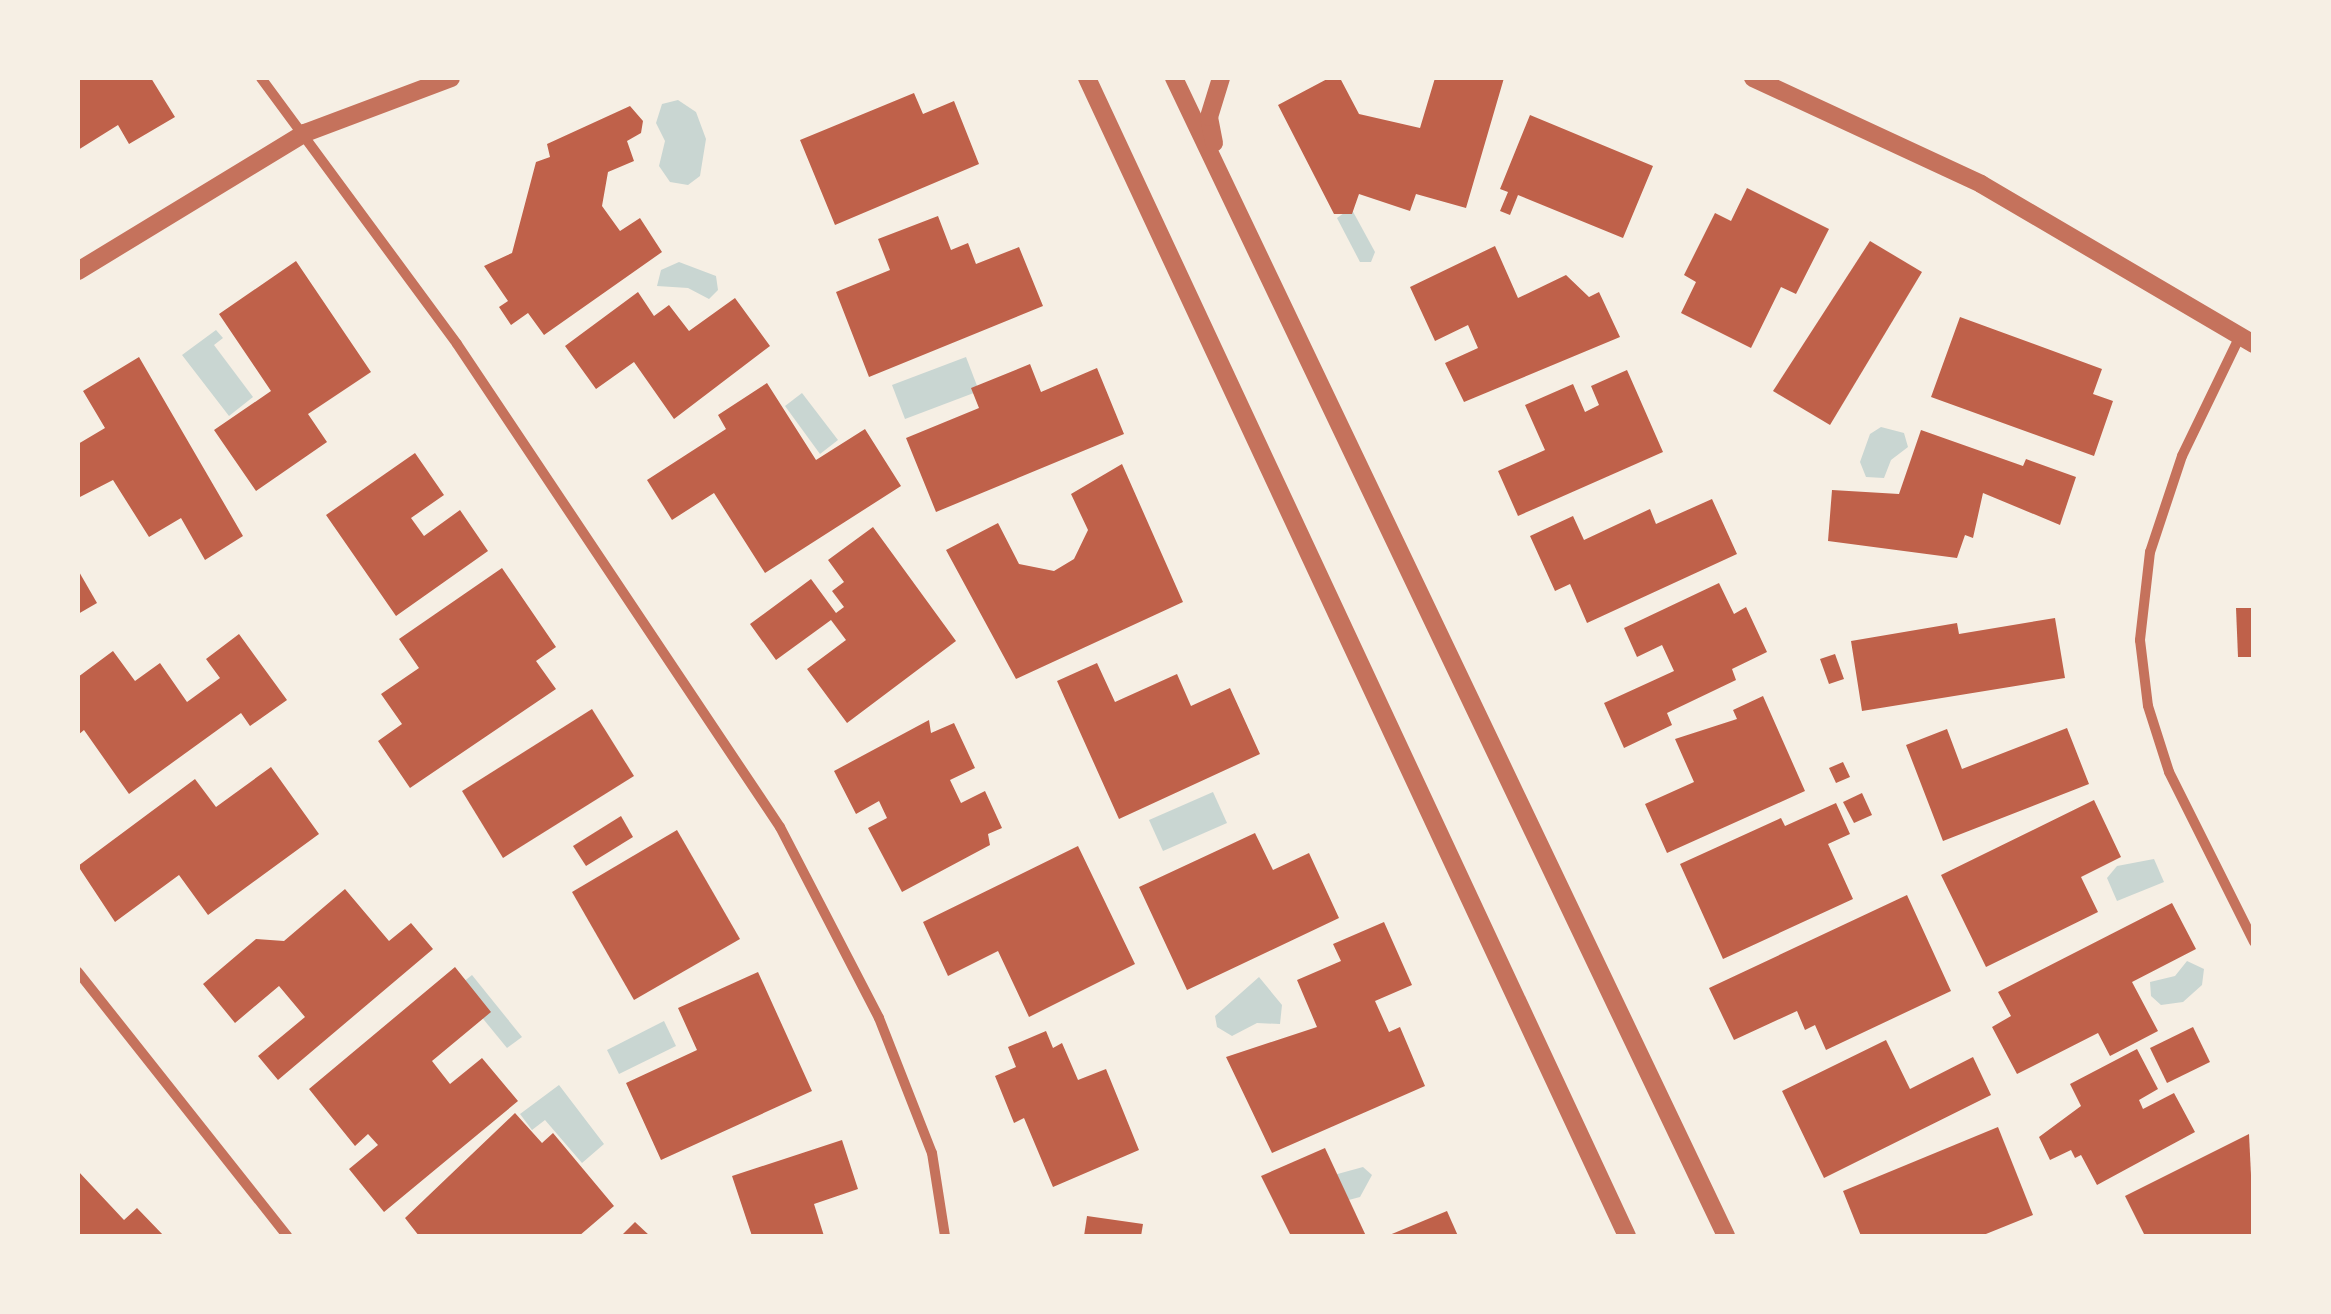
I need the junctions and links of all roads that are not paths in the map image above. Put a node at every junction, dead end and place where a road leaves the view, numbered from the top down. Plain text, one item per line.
1 (260, 78) edge
2 (452, 78) edge
3 (1087, 78) edge
4 (1174, 78) edge
5 (1221, 78) edge
6 (1753, 78) edge
7 (306, 133) junction
8 (1218, 164) junction
9 (78, 272) edge
10 (2247, 340) edge
11 (2254, 942) edge
12 (78, 972) edge
13 (288, 1236) edge
14 (945, 1236) edge
15 (1626, 1236) edge
16 (1726, 1236) edge

1 - 7 street
2 - 7 street
3 - 15 street
4 - 8 street
5 - 8 street
6 - 10 street
7 - 9 street
7 - 14 street
8 - 16 street
10 - 11 street
12 - 13 street

